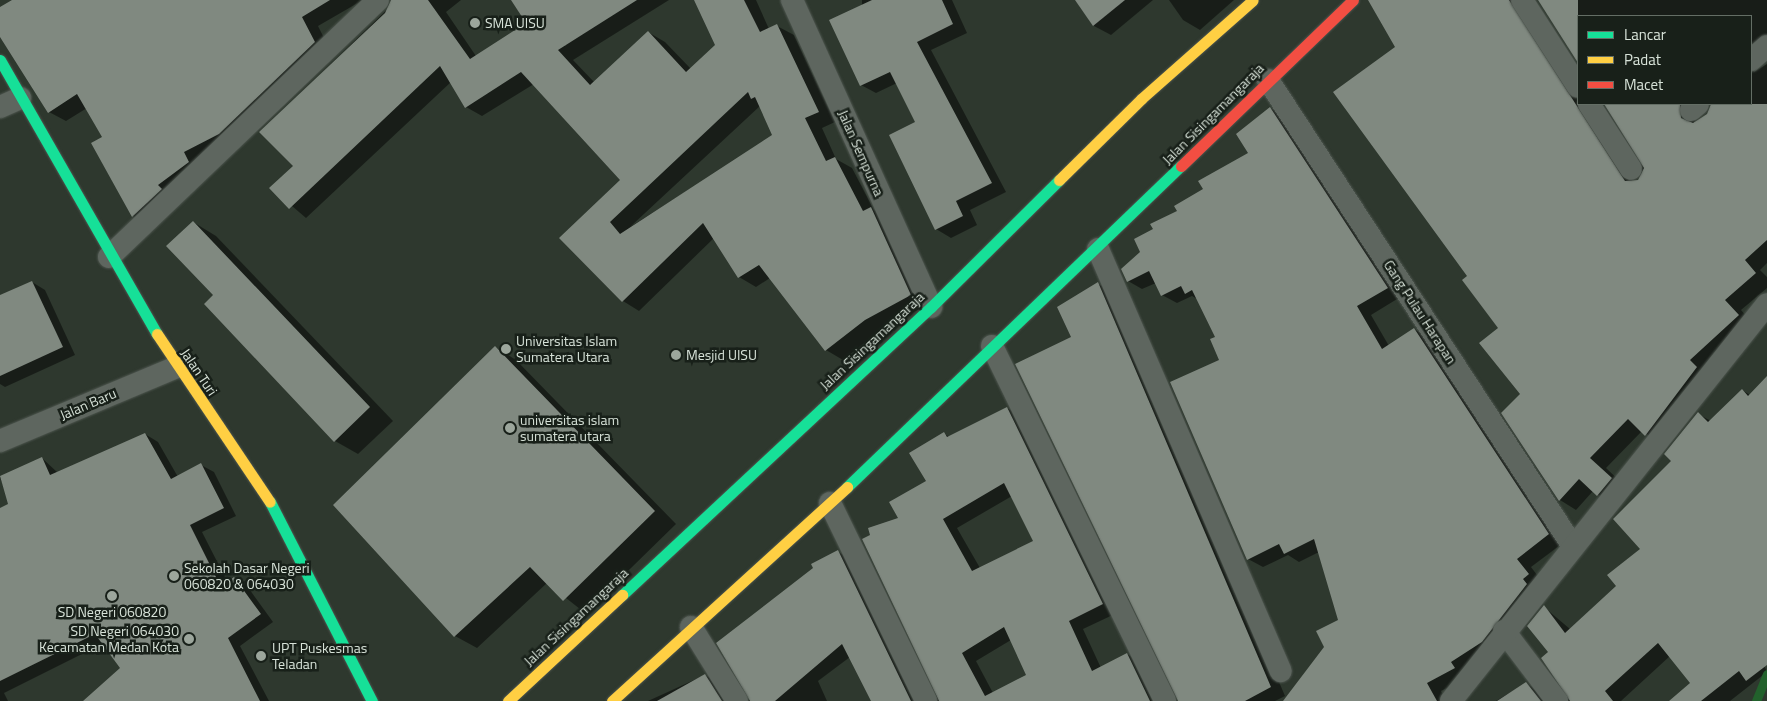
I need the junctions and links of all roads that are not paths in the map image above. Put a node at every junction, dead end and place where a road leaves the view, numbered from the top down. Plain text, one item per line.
1 (378, 0) edge
2 (792, 0) edge
3 (1253, 0) edge
4 (1353, 0) edge
5 (1522, 0) edge
6 (1767, 46) edge
7 (1752, 59) edge
8 (0, 60) edge
9 (1268, 80) junction
10 (1577, 85) edge
11 (10, 102) edge
12 (1590, 105) edge
13 (1631, 169) dead end
14 (1098, 249) junction
15 (109, 257) junction
16 (1767, 304) edge
17 (931, 307) junction
18 (992, 346) junction
19 (177, 367) junction
20 (0, 441) edge
21 (830, 503) junction
22 (1572, 545) junction
23 (690, 627) junction
24 (1504, 631) junction
25 (1281, 671) dead end
26 (372, 701) edge
27 (508, 701) edge
28 (612, 701) edge
29 (737, 701) edge
30 (926, 701) edge
31 (1165, 701) edge
32 (1451, 701) edge
33 (1557, 701) edge

1 - 15 street
2 - 17 street, Jalan Sempurna
3 - 17 main road, Jalan Sisingamangaraja
4 - 9 main road, Jalan Sisingamangaraja
5 - 10 street
6 - 7 street
8 - 11 main road, Jalan Turi
9 - 14 main road, Jalan Sisingamangaraja
9 - 22 street, Gang Pulau Harapan
11 - 15 main road, Jalan Turi
12 - 13 street
14 - 18 main road, Jalan Sisingamangaraja
14 - 25 street
15 - 19 main road, Jalan Turi
16 - 22 street
17 - 27 main road, Jalan Sisingamangaraja
18 - 21 main road, Jalan Sisingamangaraja
18 - 31 street
19 - 20 street, Jalan Baru
19 - 26 main road, Jalan Turi
21 - 23 main road, Jalan Sisingamangaraja
21 - 30 street
22 - 24 street
23 - 28 main road, Jalan Sisingamangaraja
23 - 29 street
24 - 32 street
24 - 33 street

